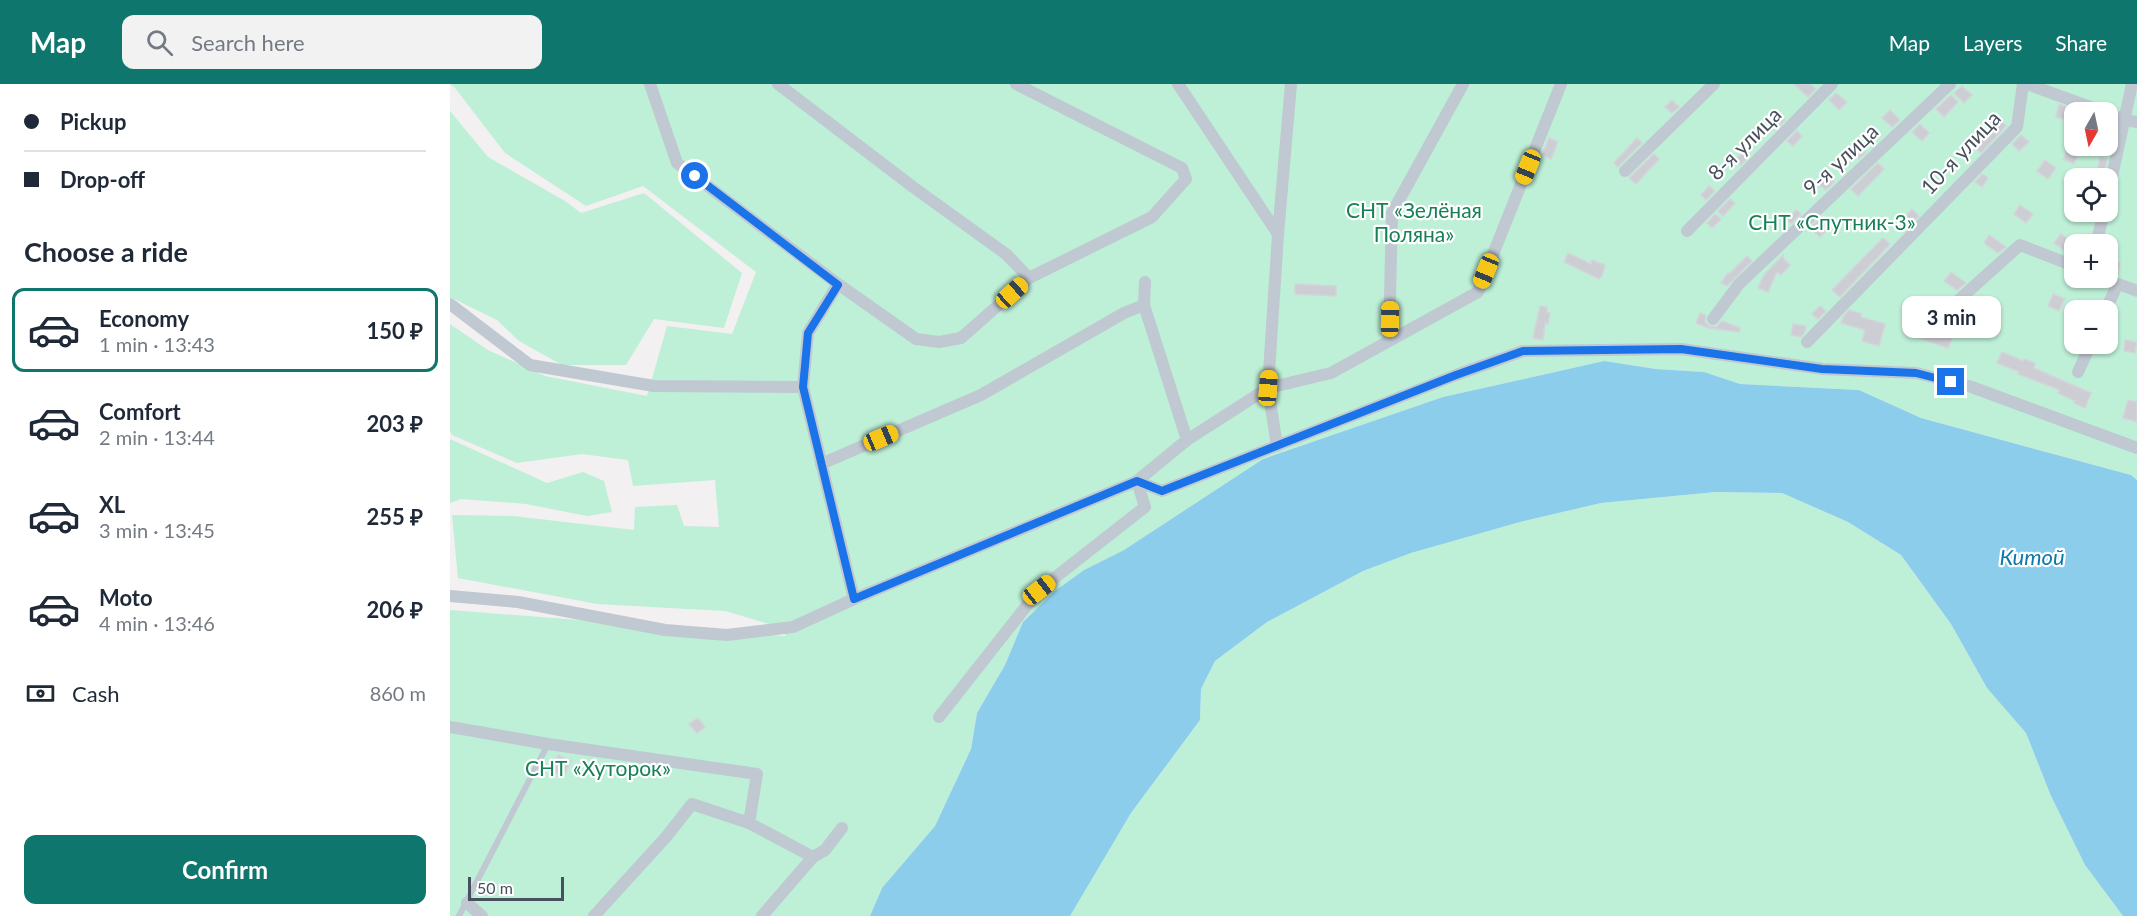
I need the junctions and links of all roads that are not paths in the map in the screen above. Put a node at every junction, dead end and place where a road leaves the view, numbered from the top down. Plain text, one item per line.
1 (650, 84) edge
2 (778, 84) edge
3 (1016, 84) edge
4 (1178, 84) edge
5 (1291, 84) edge
6 (1463, 84) edge
7 (1561, 84) edge
8 (1714, 84) edge
9 (1832, 84) edge
10 (1950, 84) edge
11 (2025, 84) edge
12 (2132, 84) edge
13 (2075, 102) edge
14 (2131, 121) edge
15 (2116, 168) edge
16 (1625, 171) dead end
17 (1687, 231) dead end
18 (1278, 234) junction
19 (2064, 262) edge
20 (1029, 278) junction
21 (1144, 282) dead end
22 (838, 285) junction
23 (2118, 285) edge
24 (2137, 291) edge
25 (450, 304) edge
26 (1144, 305) junction
27 (1713, 319) dead end
28 (1933, 323) dead end
29 (1389, 340) junction
30 (1807, 342) dead end
31 (2087, 354) edge
32 (2079, 372) dead end
33 (803, 387) junction
34 (1268, 388) junction
35 (1187, 440) junction
36 (1277, 446) junction
37 (2137, 448) edge
38 (821, 464) junction
39 (1137, 481) junction
40 (450, 596) edge
41 (854, 599) junction
42 (939, 717) dead end
43 (450, 727) edge
44 (548, 744) junction
45 (749, 823) junction
46 (842, 828) dead end
47 (813, 857) junction
48 (467, 903) junction
49 (459, 916) edge
50 (482, 916) edge
51 (594, 916) edge
52 (762, 916) edge

1 - 22 street
2 - 20 street
3 - 20 street
4 - 18 street
5 - 18 street
6 - 29 street
7 - 29 street
8 - 16 street
9 - 17 street, 8-я улица
10 - 27 street, 9-я улица
11 - 13 street
11 - 30 street, 10-я улица
12 - 14 street
14 - 15 street
18 - 34 street
19 - 28 street
20 - 22 street
21 - 26 street
22 - 33 street
23 - 24 street
25 - 33 street
26 - 35 street
26 - 38 street
29 - 34 street
31 - 32 street
33 - 38 street
34 - 35 street
34 - 36 street
35 - 39 street
36 - 37 street
36 - 39 street
38 - 41 street
39 - 41 street
39 - 42 street
40 - 41 street
43 - 44 street
44 - 45 street
44 - 48 lane
45 - 47 street
45 - 51 street
46 - 47 street
47 - 52 street
48 - 49 lane
48 - 50 street

